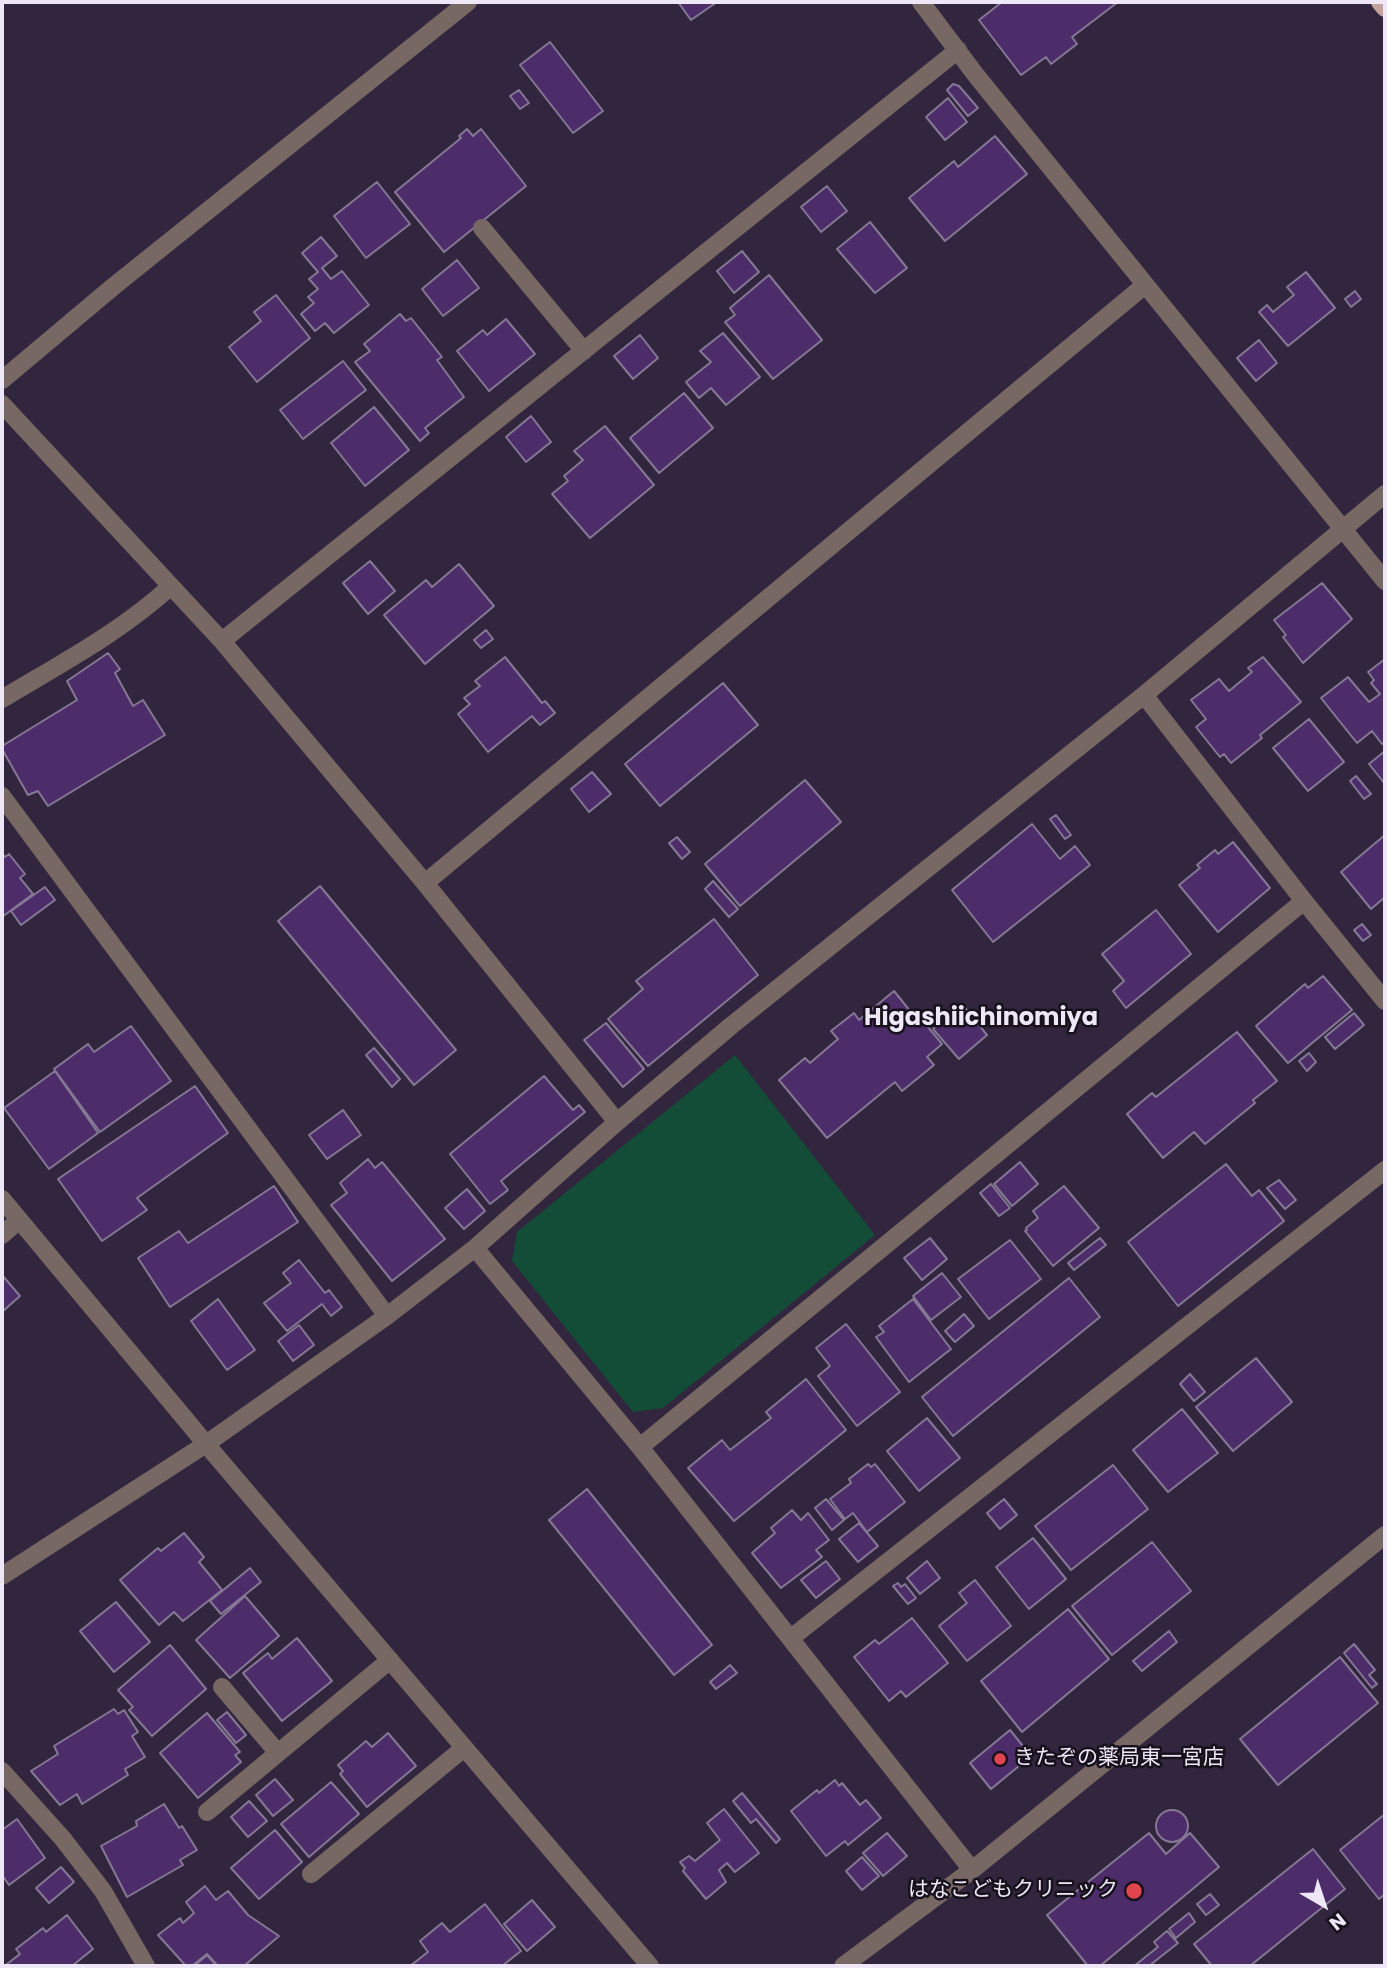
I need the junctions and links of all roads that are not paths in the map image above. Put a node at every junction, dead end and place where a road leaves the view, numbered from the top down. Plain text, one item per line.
1 (468, 2) edge
2 (921, 2) edge
3 (1380, 2) edge
4 (1385, 8) edge
5 (958, 50) junction
6 (482, 229) dead end
7 (1145, 285) junction
8 (584, 351) junction
9 (2, 380) edge
10 (2, 404) edge
11 (1385, 494) edge
12 (1344, 528) junction
13 (1385, 581) edge
14 (171, 586) junction
15 (222, 641) junction
16 (1144, 695) junction
17 (2, 699) edge
18 (2, 796) edge
19 (425, 883) junction
20 (1304, 901) junction
21 (1385, 1001) edge
22 (617, 1122) junction
23 (1385, 1170) edge
24 (2, 1199) edge
25 (19, 1220) junction
26 (2, 1235) edge
27 (475, 1248) junction
28 (387, 1316) junction
29 (206, 1444) junction
30 (640, 1447) junction
31 (1385, 1535) edge
32 (2, 1576) edge
33 (791, 1639) junction
34 (390, 1660) junction
35 (222, 1687) dead end
36 (464, 1748) junction
37 (278, 1753) junction
38 (2, 1771) edge
39 (207, 1812) dead end
40 (972, 1870) junction
41 (311, 1874) dead end
42 (146, 1966) edge
43 (650, 1966) edge
44 (843, 1966) edge

1 - 9 street
2 - 5 street
3 - 4 main road
5 - 7 street
5 - 8 street
6 - 8 street
7 - 12 street
7 - 19 street
8 - 15 street
10 - 14 street
11 - 12 street
12 - 13 street
12 - 16 street
14 - 15 street
14 - 17 street
15 - 19 street
16 - 20 street
16 - 22 street
18 - 28 street
19 - 22 street
20 - 21 street
20 - 30 street
22 - 27 street
23 - 33 street
24 - 25 street
25 - 26 street
25 - 29 street
27 - 28 street
27 - 30 street
28 - 29 street
29 - 32 street
29 - 34 street
30 - 33 street
31 - 40 street
33 - 40 street
34 - 36 street
34 - 37 street
35 - 37 street
36 - 41 street
36 - 43 street
37 - 39 street
38 - 42 street
40 - 44 street

